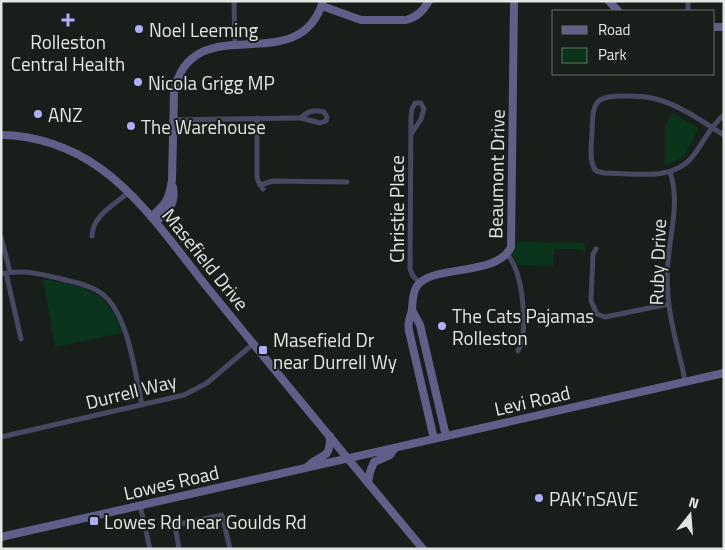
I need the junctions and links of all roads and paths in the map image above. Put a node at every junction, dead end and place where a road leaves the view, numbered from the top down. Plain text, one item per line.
1 (234, 1) edge
2 (429, 1) edge
3 (514, 1) edge
4 (322, 3) edge
5 (235, 45) junction
6 (724, 115) edge
7 (257, 118) junction
8 (301, 118) dead end
9 (173, 120) junction
10 (712, 127) junction
11 (412, 133) junction
12 (1, 135) edge
13 (724, 135) edge
14 (670, 172) junction
15 (347, 182) dead end
16 (129, 192) junction
17 (154, 220) junction
18 (92, 236) dead end
19 (1, 238) edge
20 (596, 249) dead end
21 (507, 254) junction
22 (6, 273) edge
23 (420, 283) junction
24 (668, 304) junction
25 (412, 310) junction
26 (21, 339) dead end
27 (253, 344) junction
28 (518, 351) dead end
29 (430, 369) junction
30 (419, 371) junction
31 (724, 373) edge
32 (686, 381) junction
33 (142, 405) junction
34 (330, 436) junction
35 (446, 436) junction
36 (1, 437) edge
37 (434, 439) junction
38 (395, 448) junction
39 (348, 459) junction
40 (306, 467) junction
41 (368, 483) junction
42 (140, 505) junction
43 (1, 537) edge
44 (150, 549) edge
45 (180, 549) edge
46 (230, 549) edge
47 (423, 549) edge

1 - 5 street
2 - 4 main road
3 - 21 main road, Beaumont Drive
4 - 5 main road
5 - 9 main road
6 - 10 street
7 - 8 street
7 - 9 street
7 - 15 street
9 - 17 main road
10 - 13 street
10 - 14 street
10 - 14 street
11 - 11 street, Christie Place
11 - 23 street, Christie Place
12 - 16 main road, Masefield Drive
14 - 24 street, Ruby Drive
16 - 17 main road, Masefield Drive
16 - 18 street
17 - 27 main road, Masefield Drive
19 - 22 street
20 - 24 street
21 - 23 main road, Beaumont Drive
21 - 28 street
22 - 26 street
22 - 33 street
23 - 25 main road
24 - 32 street, Ruby Drive
25 - 29 main road
25 - 30 main road
27 - 33 street, Durrell Way
27 - 34 main road, Masefield Drive
29 - 30 main road
29 - 35 main road
30 - 37 main road
31 - 32 main road, Levi Road
32 - 35 main road, Levi Road
33 - 36 street, Durrell Way
34 - 39 main road, Masefield Drive
34 - 40 main road
35 - 37 main road, Levi Road
37 - 38 main road, Levi Road
38 - 39 main road, Levi Road
38 - 41 main road
39 - 40 main road, Lowes Road
39 - 41 main road, Masefield Drive
40 - 42 main road, Lowes Road
41 - 47 main road, Masefield Drive
42 - 43 main road, Lowes Road
42 - 44 street
45 - 46 street

